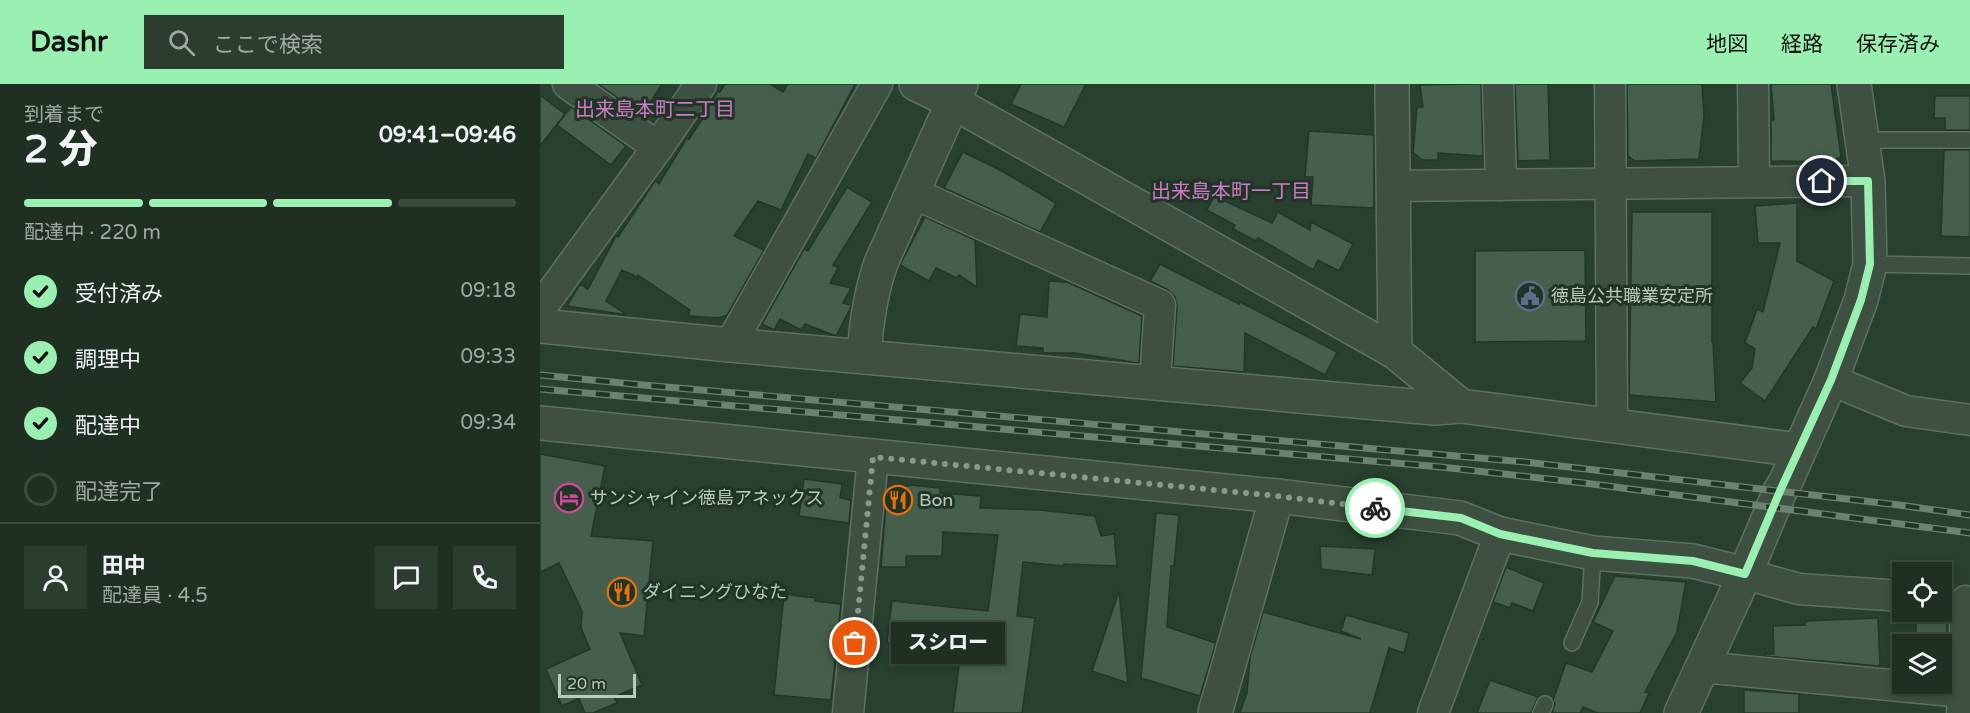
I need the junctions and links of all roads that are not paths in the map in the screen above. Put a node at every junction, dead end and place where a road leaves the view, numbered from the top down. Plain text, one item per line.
1 (568, 84) edge
2 (701, 84) edge
3 (877, 84) edge
4 (916, 84) edge
5 (1392, 84) edge
6 (1498, 84) edge
7 (1610, 84) edge
8 (1753, 84) edge
9 (1854, 84) edge
10 (957, 93) edge
11 (1862, 140) junction
12 (1970, 140) edge
13 (658, 147) junction
14 (1868, 181) junction
15 (1754, 182) junction
16 (1610, 183) junction
17 (1500, 185) junction
18 (1393, 186) junction
19 (913, 193) junction
20 (1870, 264) junction
21 (1970, 266) edge
22 (540, 309) edge
23 (540, 326) edge
24 (730, 345) junction
25 (1395, 352) junction
26 (864, 357) junction
27 (1831, 380) junction
28 (1155, 382) junction
29 (1461, 406) junction
30 (1970, 420) edge
31 (540, 423) edge
32 (1612, 426) junction
33 (1799, 450) junction
34 (873, 457) junction
35 (1277, 496) junction
36 (1500, 534) junction
37 (1593, 553) junction
38 (1745, 574) junction
39 (1892, 596) edge
40 (1959, 600) edge
41 (1572, 643) dead end
42 (1701, 667) junction
43 (1962, 702) edge
44 (848, 713) edge
45 (1215, 713) edge
46 (1433, 713) edge
47 (1681, 713) edge

1 - 13 street
2 - 13 street
3 - 24 street
4 - 10 street
5 - 18 street
6 - 17 street
7 - 16 street
8 - 15 street
9 - 11 street
10 - 19 street
10 - 25 street
11 - 12 lane
11 - 14 street
13 - 22 street
14 - 15 street
14 - 20 street
15 - 16 street
16 - 17 street
16 - 32 street
17 - 18 street
18 - 25 street
19 - 26 street
19 - 28 street
20 - 21 lane
20 - 27 street
23 - 24 street
24 - 26 street
25 - 29 street
26 - 28 street
27 - 30 street
27 - 33 street
28 - 29 street
29 - 32 street
31 - 34 street
32 - 33 street
33 - 38 street
34 - 35 street
34 - 44 street
35 - 36 street
35 - 45 street
36 - 37 street
36 - 46 street
37 - 38 street
37 - 41 lane
38 - 39 street
38 - 42 street
40 - 43 street
42 - 43 street
42 - 47 street

